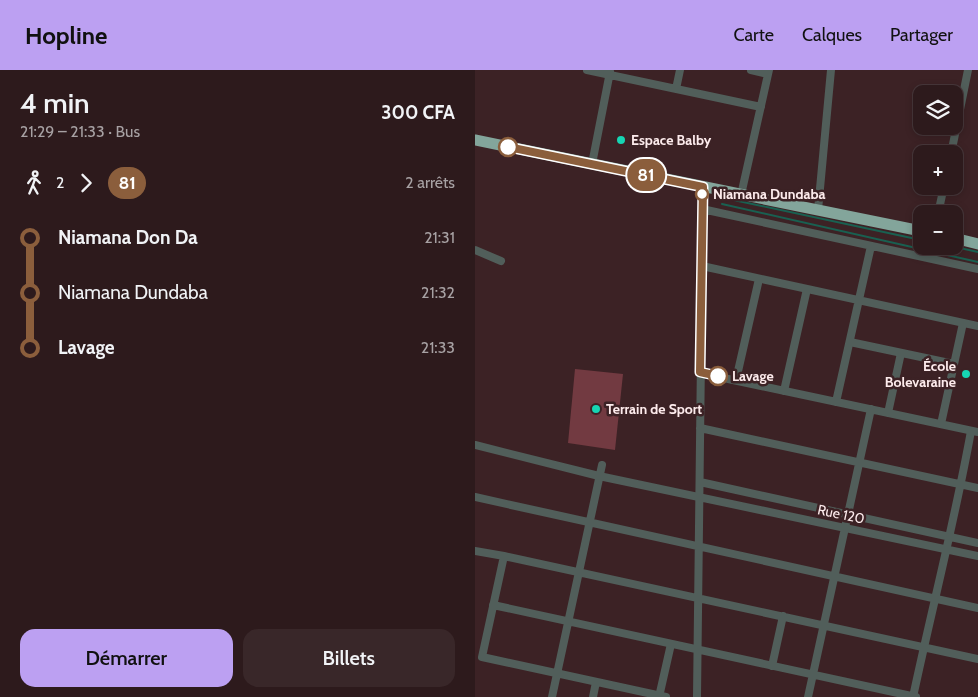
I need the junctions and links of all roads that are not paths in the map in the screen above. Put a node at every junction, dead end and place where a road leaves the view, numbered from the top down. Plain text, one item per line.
1 (587, 70) edge
2 (680, 70) edge
3 (751, 70) edge
4 (831, 70) edge
5 (968, 70) edge
6 (610, 72) edge
7 (769, 72) edge
8 (676, 89) junction
9 (761, 108) junction
10 (475, 140) edge
11 (953, 145) edge
12 (592, 164) junction
13 (703, 187) junction
14 (741, 195) junction
15 (702, 210) junction
16 (818, 210) junction
17 (913, 229) edge
18 (963, 240) edge
19 (978, 244) edge
20 (871, 246) junction
21 (475, 250) edge
22 (501, 261) dead end
23 (702, 266) junction
24 (978, 269) edge
25 (759, 279) junction
26 (807, 289) junction
27 (859, 300) junction
28 (963, 323) junction
29 (978, 326) edge
30 (849, 342) junction
31 (901, 353) junction
32 (954, 364) junction
33 (700, 372) junction
34 (736, 380) junction
35 (785, 391) junction
36 (836, 402) junction
37 (871, 409) junction
38 (888, 413) junction
39 (941, 424) junction
40 (700, 428) junction
41 (975, 432) edge
42 (475, 445) edge
43 (859, 463) junction
44 (602, 465) dead end
45 (599, 476) junction
46 (700, 482) junction
47 (961, 485) junction
48 (978, 488) edge
49 (699, 496) junction
50 (475, 498) edge
51 (848, 514) junction
52 (589, 523) junction
53 (845, 528) junction
54 (949, 536) junction
55 (978, 542) edge
56 (699, 547) junction
57 (945, 549) junction
58 (475, 551) edge
59 (504, 556) junction
60 (978, 556) edge
61 (579, 572) junction
62 (835, 576) junction
63 (698, 598) junction
64 (935, 598) junction
65 (493, 605) junction
66 (978, 608) edge
67 (783, 616) junction
68 (568, 622) junction
69 (824, 625) junction
70 (671, 644) junction
71 (924, 647) junction
72 (697, 650) junction
73 (978, 659) edge
74 (772, 666) junction
75 (557, 673) junction
76 (813, 675) junction
77 (596, 682) junction
78 (552, 697) edge
79 (593, 697) edge
80 (661, 697) edge
81 (697, 697) edge
82 (808, 697) edge
83 (914, 697) edge

1 - 6 street
2 - 8 street
3 - 7 street
4 - 16 street
5 - 11 street
6 - 8 street
6 - 12 street
7 - 9 street
8 - 9 street
9 - 14 street
10 - 12 highway
12 - 13 highway
13 - 14 highway
13 - 15 street
14 - 16 highway
15 - 20 street
15 - 23 street
16 - 17 highway
18 - 19 highway
20 - 24 street
20 - 27 street
21 - 22 street
23 - 25 street
23 - 33 street
25 - 26 street
25 - 34 street
26 - 27 street
26 - 35 street
27 - 28 street
27 - 30 street
28 - 29 street
28 - 32 street
30 - 31 street
30 - 36 street
31 - 32 street
31 - 38 street
32 - 39 street
33 - 34 street
33 - 40 street
34 - 35 street
35 - 36 street
36 - 37 street
37 - 38 street
37 - 43 street
38 - 39 street
39 - 41 street
40 - 43 street
40 - 46 street
41 - 47 street
42 - 45 street, Rue 120
43 - 47 street
43 - 51 street
44 - 45 street
45 - 49 street, Rue 120
45 - 52 street
46 - 49 street
46 - 51 street
47 - 48 street
47 - 54 street
49 - 53 street, Rue 120
49 - 56 street
50 - 52 street
51 - 53 street
51 - 54 street
52 - 56 street
52 - 61 street
53 - 57 street, Rue 120
53 - 62 street
54 - 55 street
54 - 57 street
56 - 62 street
56 - 63 street
57 - 60 street, Rue 120
57 - 64 street
58 - 59 street
59 - 61 street
59 - 65 street
61 - 63 street
61 - 68 street
62 - 64 street
62 - 69 street
63 - 67 street
63 - 72 street
64 - 66 street
64 - 71 street
65 - 68 street
65 - 75 street
67 - 69 street
67 - 74 street
68 - 70 street
68 - 75 street
69 - 71 street
69 - 76 street
70 - 72 street
70 - 80 street
71 - 73 street
71 - 83 street
72 - 74 street
72 - 81 street
74 - 76 street
75 - 77 street
75 - 78 street
76 - 82 street
76 - 83 street
77 - 79 street
77 - 80 street

